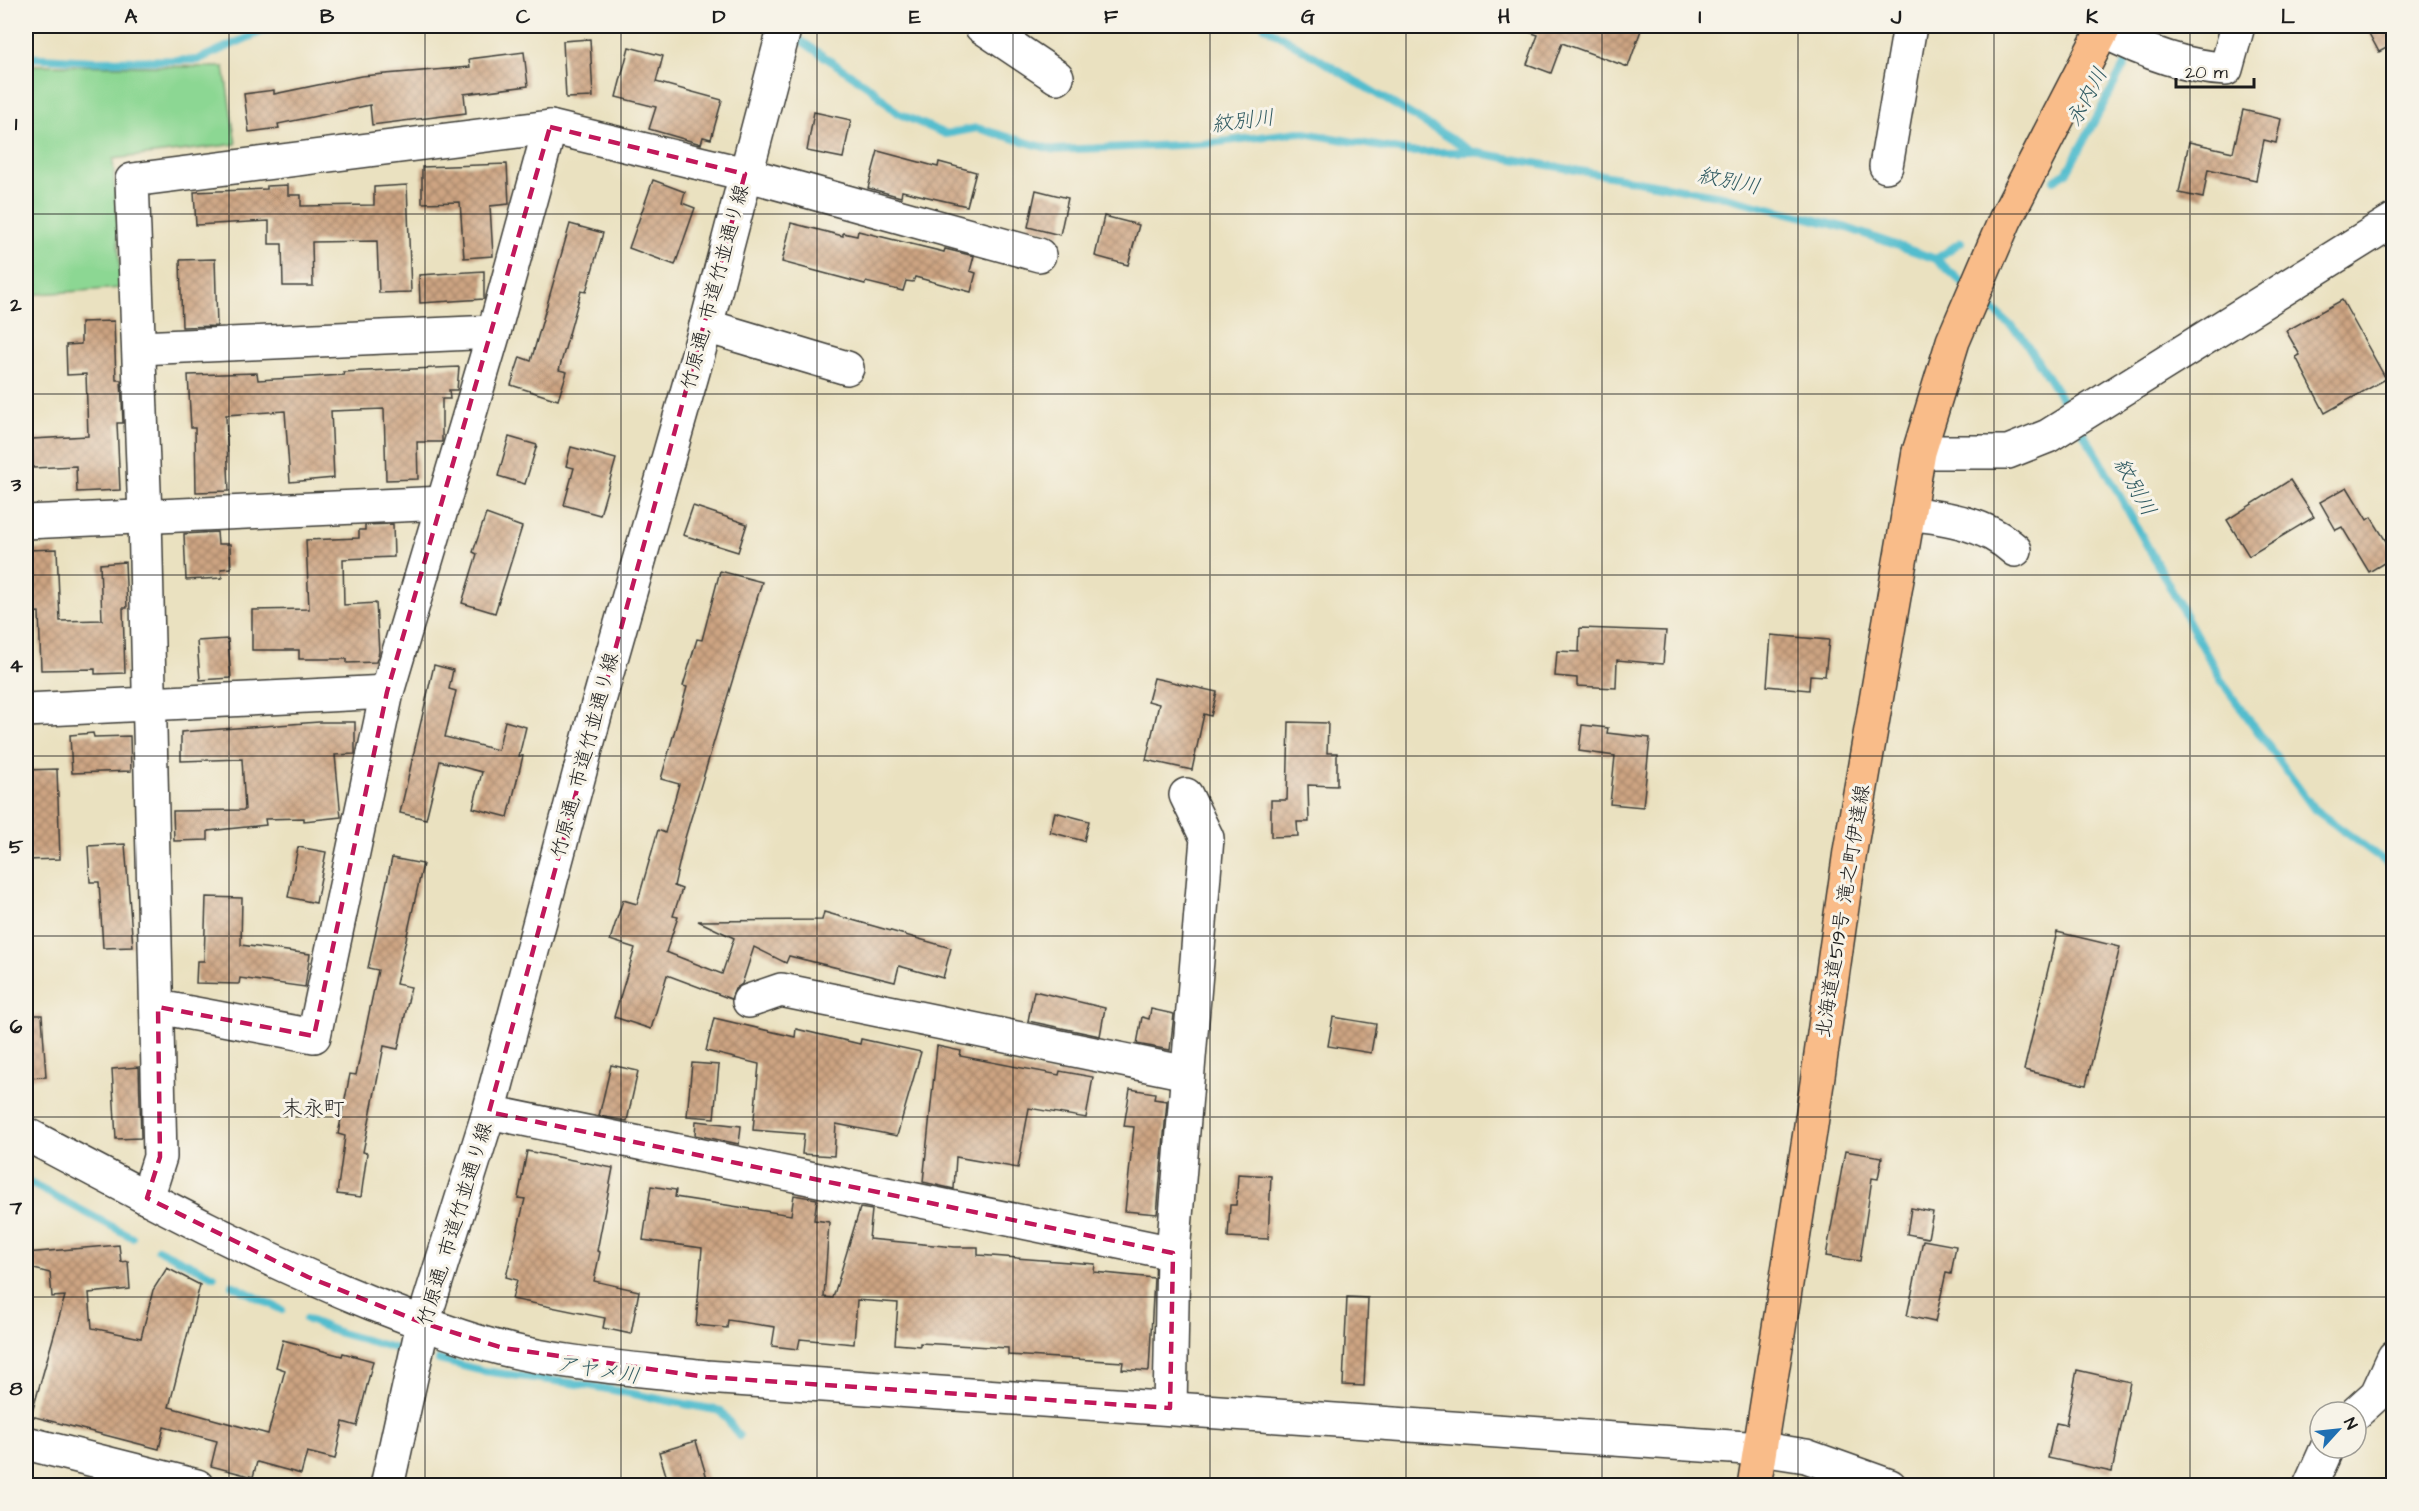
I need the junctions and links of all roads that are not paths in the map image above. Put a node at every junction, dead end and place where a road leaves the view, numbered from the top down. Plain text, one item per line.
1 (785, 26) edge
2 (981, 26) edge
3 (1910, 26) edge
4 (2238, 26) edge
5 (2104, 28) edge
6 (1057, 77) dead end
7 (550, 127) junction
8 (1886, 166) dead end
9 (745, 174) junction
10 (2390, 232) edge
11 (1039, 255) dead end
12 (706, 326) junction
13 (494, 332) junction
14 (139, 348) junction
15 (847, 368) dead end
16 (1919, 452) junction
17 (444, 503) junction
18 (1908, 513) junction
19 (145, 516) junction
20 (26, 522) edge
21 (2015, 550) dead end
22 (387, 692) junction
23 (149, 704) junction
24 (26, 710) edge
25 (1186, 795) dead end
26 (749, 1001) dead end
27 (158, 1007) junction
28 (1187, 1073) junction
29 (489, 1112) junction
30 (26, 1134) edge
31 (147, 1198) junction
32 (1173, 1253) junction
33 (423, 1323) junction
34 (2394, 1357) edge
35 (2368, 1402) edge
36 (1170, 1408) junction
37 (26, 1443) edge
38 (1761, 1449) junction
39 (2321, 1460) edge
40 (197, 1485) edge
41 (387, 1485) edge
42 (1754, 1485) edge
43 (1890, 1485) edge
44 (2310, 1485) edge

1 - 9 street, 竹原通, 市道竹並通り線
2 - 6 street
3 - 8 street
4 - 5 street
5 - 16 main road, 北海道道519号 滝之町伊達線
7 - 9 street
7 - 13 street
7 - 14 street
9 - 11 street
9 - 12 street, 竹原通, 市道竹並通り線
10 - 16 street
12 - 15 street
12 - 29 street, 竹原通, 市道竹並通り線
13 - 14 street
13 - 17 street
14 - 19 street
16 - 18 main road, 北海道道519号 滝之町伊達線
17 - 19 street
17 - 22 street
18 - 21 street
18 - 38 main road, 北海道道519号 滝之町伊達線
19 - 20 street
19 - 23 street
22 - 23 street
22 - 27 street
23 - 24 street
23 - 27 street
25 - 28 street
26 - 28 street
27 - 31 street
28 - 32 street
29 - 32 street
29 - 33 street, 竹原通, 市道竹並通り線
30 - 31 street
31 - 33 street
32 - 36 street
33 - 36 street
33 - 41 street, 竹原通, 市道竹並通り線
34 - 35 street
36 - 38 street
37 - 40 street
38 - 42 main road, 北海道道519号 滝之町伊達線
38 - 43 street
39 - 44 street

